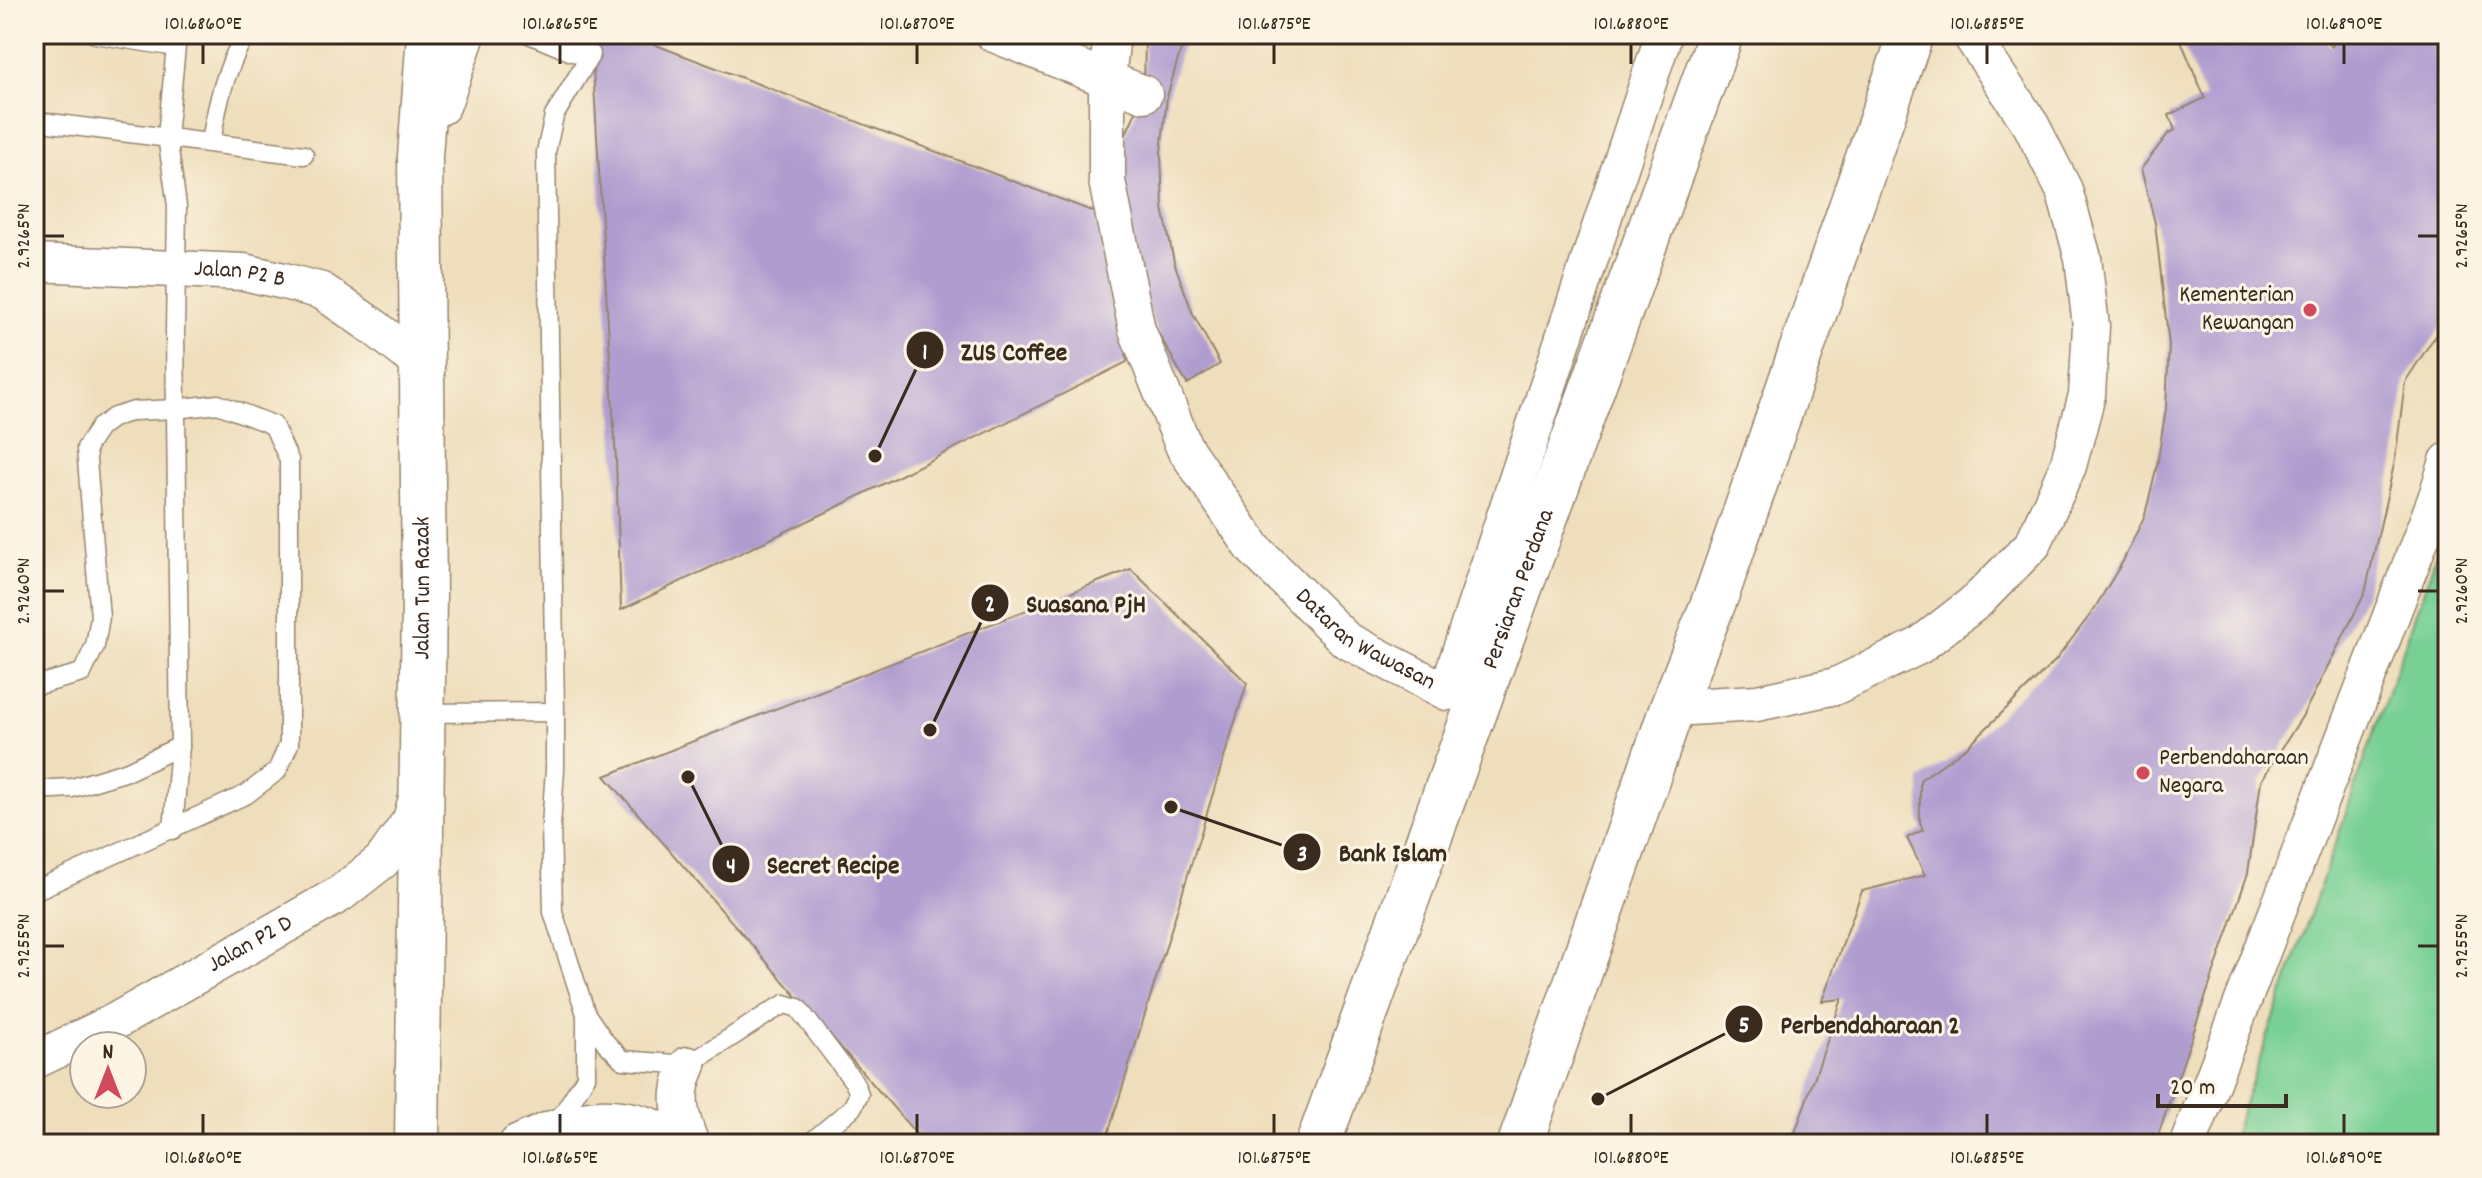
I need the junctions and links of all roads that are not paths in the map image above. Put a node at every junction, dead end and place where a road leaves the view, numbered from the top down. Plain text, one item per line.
1 (95, 34) edge
2 (245, 34) edge
3 (429, 34) edge
4 (463, 34) edge
5 (529, 34) edge
6 (994, 34) edge
7 (1112, 34) edge
8 (1664, 34) edge
9 (1721, 34) edge
10 (1911, 34) edge
11 (1970, 34) edge
12 (177, 41) edge
13 (1107, 79) junction
14 (1144, 94) dead end
15 (34, 121) edge
16 (167, 136) junction
17 (211, 142) junction
18 (304, 155) dead end
19 (420, 156) junction
20 (34, 263) edge
21 (177, 269) junction
22 (421, 364) junction
23 (175, 409) junction
24 (2448, 461) edge
25 (34, 686) edge
26 (1672, 708) junction
27 (555, 712) junction
28 (422, 713) junction
29 (180, 746) junction
30 (422, 781) junction
31 (34, 790) edge
32 (173, 830) junction
33 (34, 891) edge
34 (586, 1014) junction
35 (34, 1061) edge
36 (688, 1065) junction
37 (556, 1126) junction
38 (417, 1144) edge
39 (517, 1144) edge
40 (690, 1144) edge
41 (809, 1144) edge
42 (1318, 1144) edge
43 (1520, 1144) edge
44 (2188, 1144) edge

1 - 12 lane
2 - 17 lane
3 - 19 main road, Jalan Tun Razak
4 - 19 main road
5 - 27 lane
6 - 13 street
7 - 13 street, Dataran Wawasan
8 - 13 street, Dataran Wawasan
9 - 42 main road, Persiaran Perdana
10 - 26 main road
11 - 26 street
12 - 16 lane
13 - 14 street
15 - 16 lane
16 - 17 lane
16 - 21 lane
17 - 18 lane
19 - 22 main road, Jalan Tun Razak
20 - 21 street, Jalan P2 B
21 - 22 street, Jalan P2 B
21 - 23 lane
22 - 28 main road, Jalan Tun Razak
23 - 25 lane
23 - 29 lane
23 - 32 lane
24 - 44 street
26 - 43 main road
27 - 28 lane
27 - 34 lane
28 - 30 main road, Jalan Tun Razak
29 - 31 lane
29 - 32 lane
30 - 35 street, Jalan P2 D
30 - 38 main road, Jalan Tun Razak
32 - 33 lane
34 - 36 lane
34 - 37 lane
36 - 40 street
36 - 41 lane
37 - 39 street
37 - 40 street

